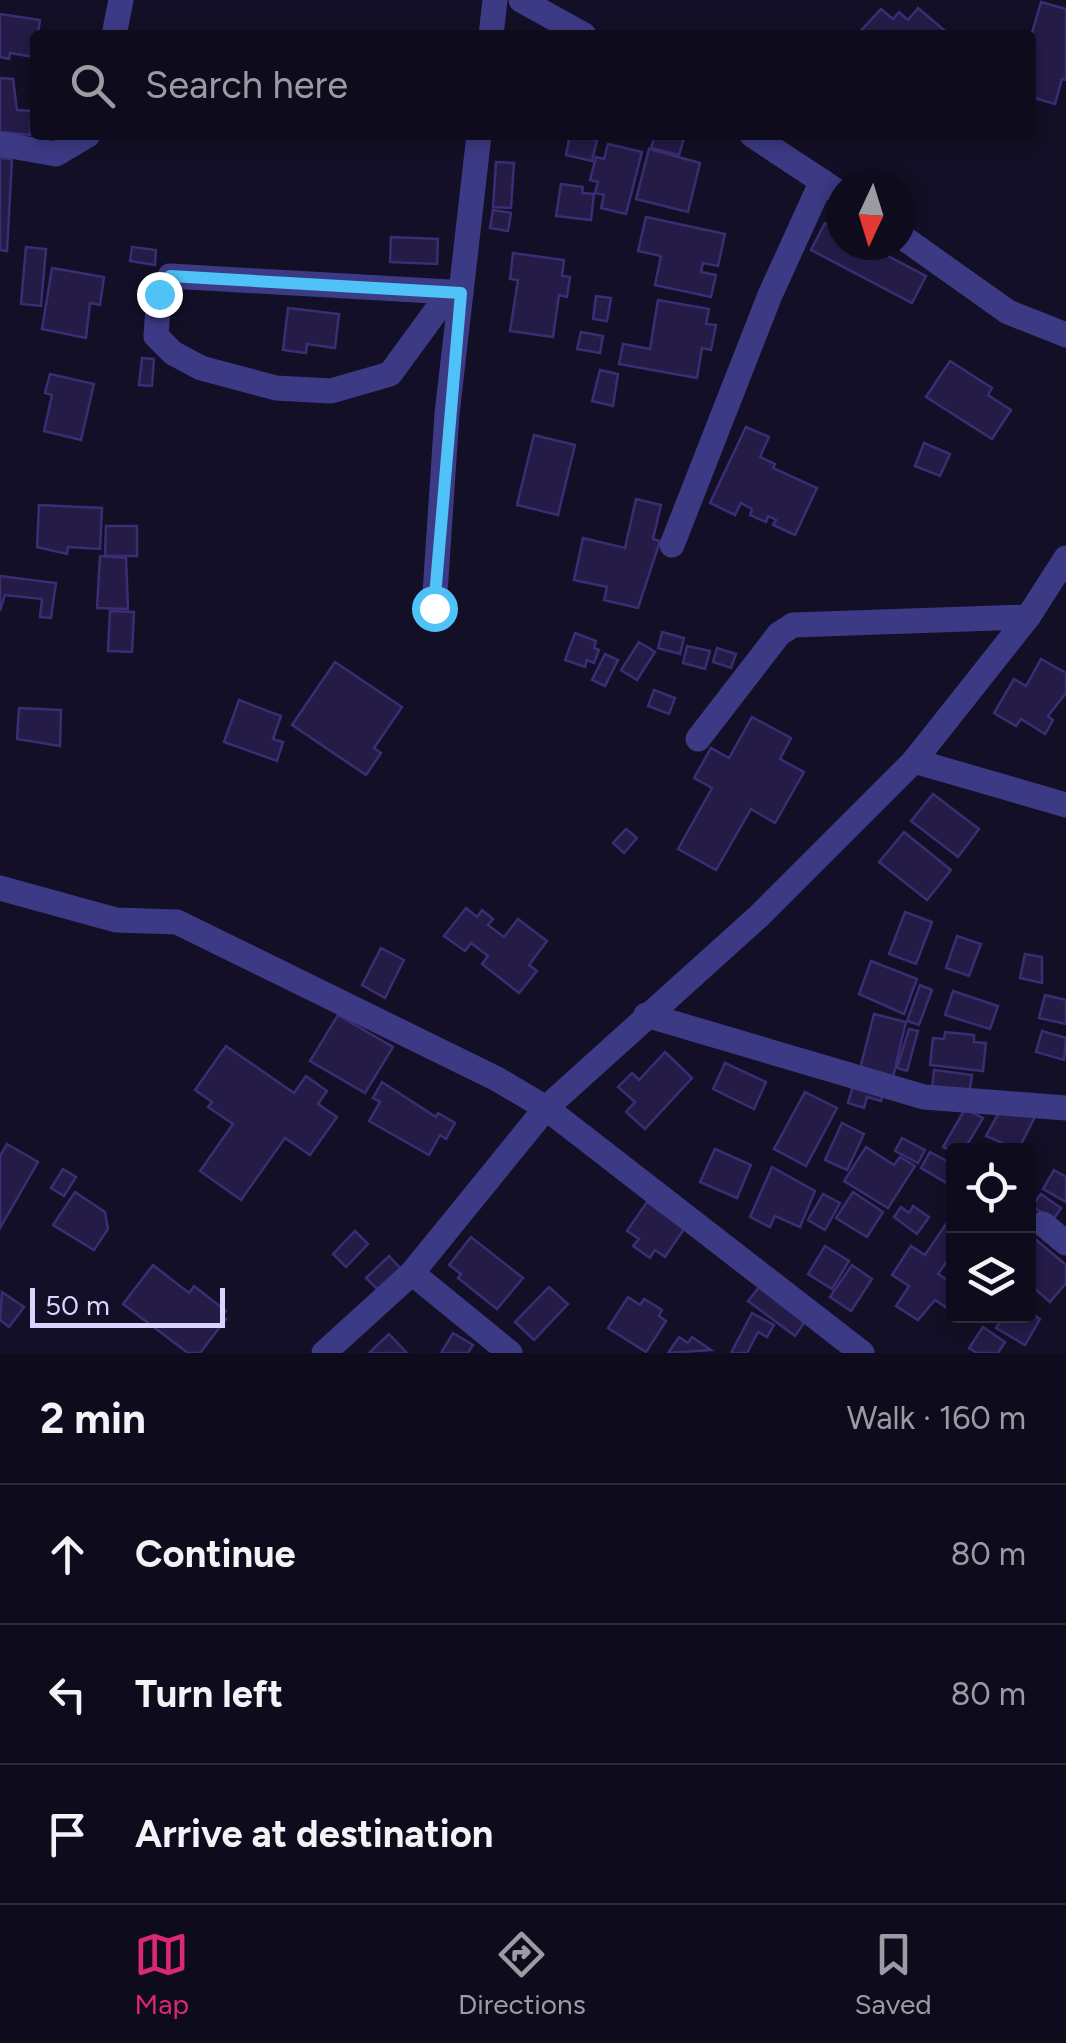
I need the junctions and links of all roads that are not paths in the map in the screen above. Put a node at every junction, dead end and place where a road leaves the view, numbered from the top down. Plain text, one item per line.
1 (121, 0) edge
2 (495, 0) edge
3 (521, 0) edge
4 (115, 30) edge
5 (492, 30) edge
6 (575, 30) edge
7 (80, 140) edge
8 (479, 140) edge
9 (760, 140) edge
10 (0, 144) edge
11 (826, 183) edge
12 (826, 197) edge
13 (916, 247) edge
14 (456, 293) junction
15 (1066, 335) edge
16 (672, 545) dead end
17 (1066, 558) edge
18 (434, 608) dead end
19 (1028, 617) junction
20 (698, 739) dead end
21 (914, 761) junction
22 (1066, 804) edge
23 (0, 888) edge
24 (646, 1015) junction
25 (546, 1108) junction
26 (1066, 1108) edge
27 (1043, 1224) dead end
28 (1066, 1243) edge
29 (412, 1272) junction
30 (324, 1353) edge
31 (510, 1353) edge
32 (862, 1353) edge

1 - 4 street
2 - 5 street
3 - 6 street
7 - 10 street
8 - 14 street
9 - 11 street
12 - 16 street
13 - 15 street
14 - 14 street
14 - 18 street
17 - 19 street
19 - 20 street
19 - 21 street
21 - 22 street
21 - 24 street
23 - 25 street
24 - 25 street
24 - 26 street
25 - 29 street
25 - 32 street
27 - 28 street
29 - 30 street
29 - 31 street

